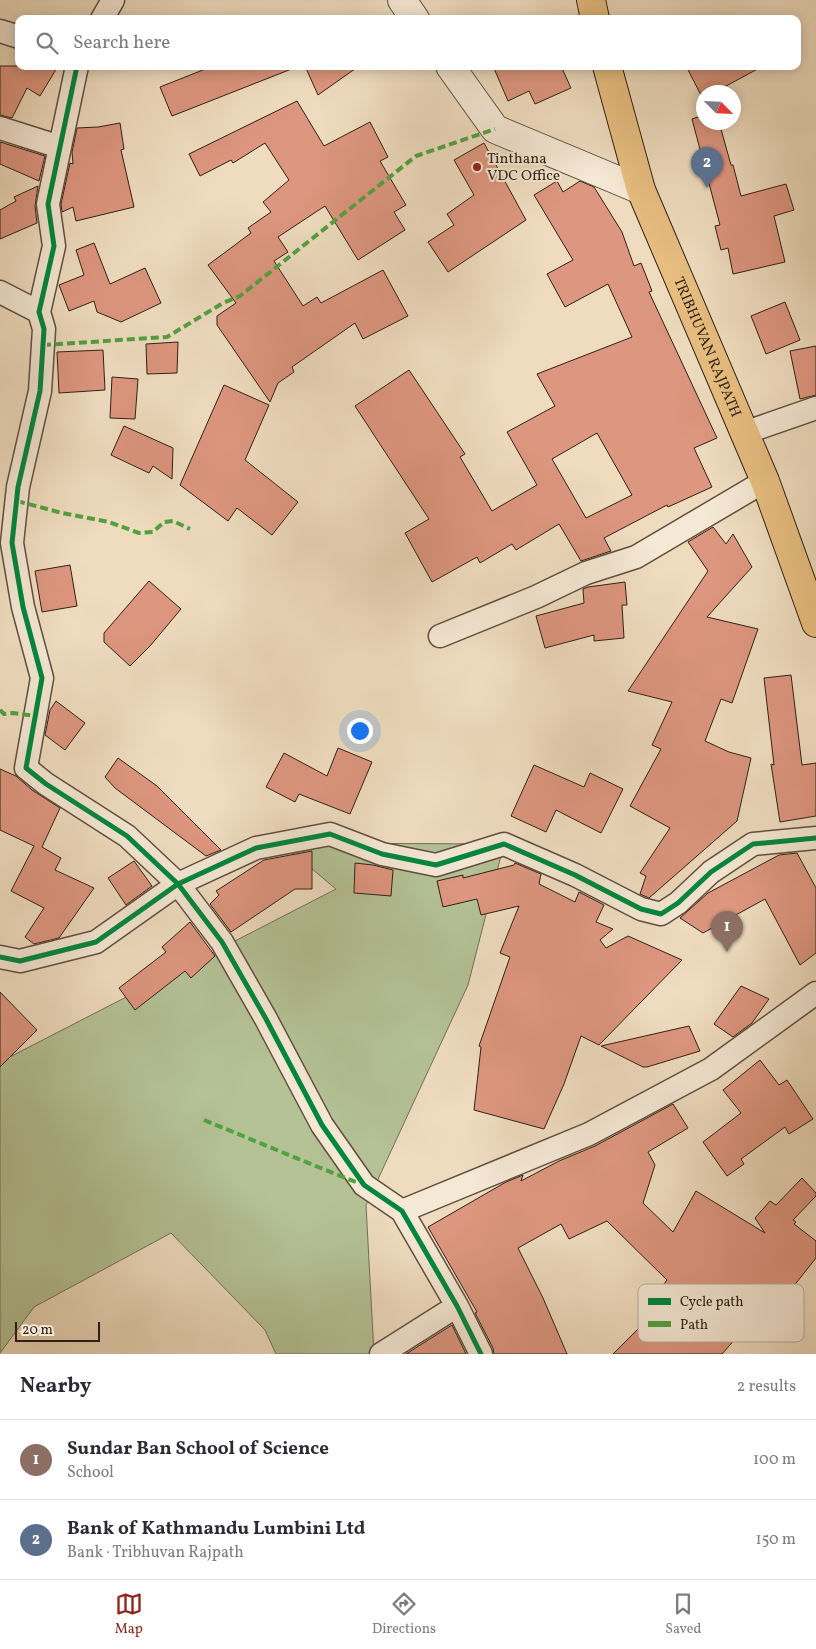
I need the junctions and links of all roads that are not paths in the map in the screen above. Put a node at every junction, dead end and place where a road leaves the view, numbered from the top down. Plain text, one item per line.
1 (113, 0) edge
2 (402, 0) edge
3 (591, 0) edge
4 (104, 15) edge
5 (412, 15) edge
6 (594, 15) edge
7 (0, 31) edge
8 (15, 36) edge
9 (76, 70) edge
10 (453, 70) edge
11 (608, 70) edge
12 (0, 128) edge
13 (60, 147) junction
14 (641, 190) junction
15 (0, 292) edge
16 (39, 312) junction
17 (816, 408) edge
18 (744, 433) junction
19 (766, 481) junction
20 (816, 623) edge
21 (440, 636) dead end
22 (816, 838) edge
23 (178, 884) junction
24 (0, 957) edge
25 (816, 993) edge
26 (402, 1212) junction
27 (457, 1306) junction
28 (381, 1354) edge
29 (481, 1354) edge

1 - 4 street
2 - 5 street
3 - 6 highway
7 - 8 street
9 - 13 street
10 - 14 street
11 - 14 highway, TRIBHUVAN RAJPATH
12 - 13 street
13 - 16 street
14 - 18 highway, TRIBHUVAN RAJPATH
15 - 16 street
16 - 23 street
17 - 18 street
18 - 19 highway, TRIBHUVAN RAJPATH
19 - 20 highway, TRIBHUVAN RAJPATH
19 - 21 street
22 - 23 street
23 - 24 street
23 - 26 street
25 - 26 street
26 - 27 street
27 - 28 street
27 - 29 street

